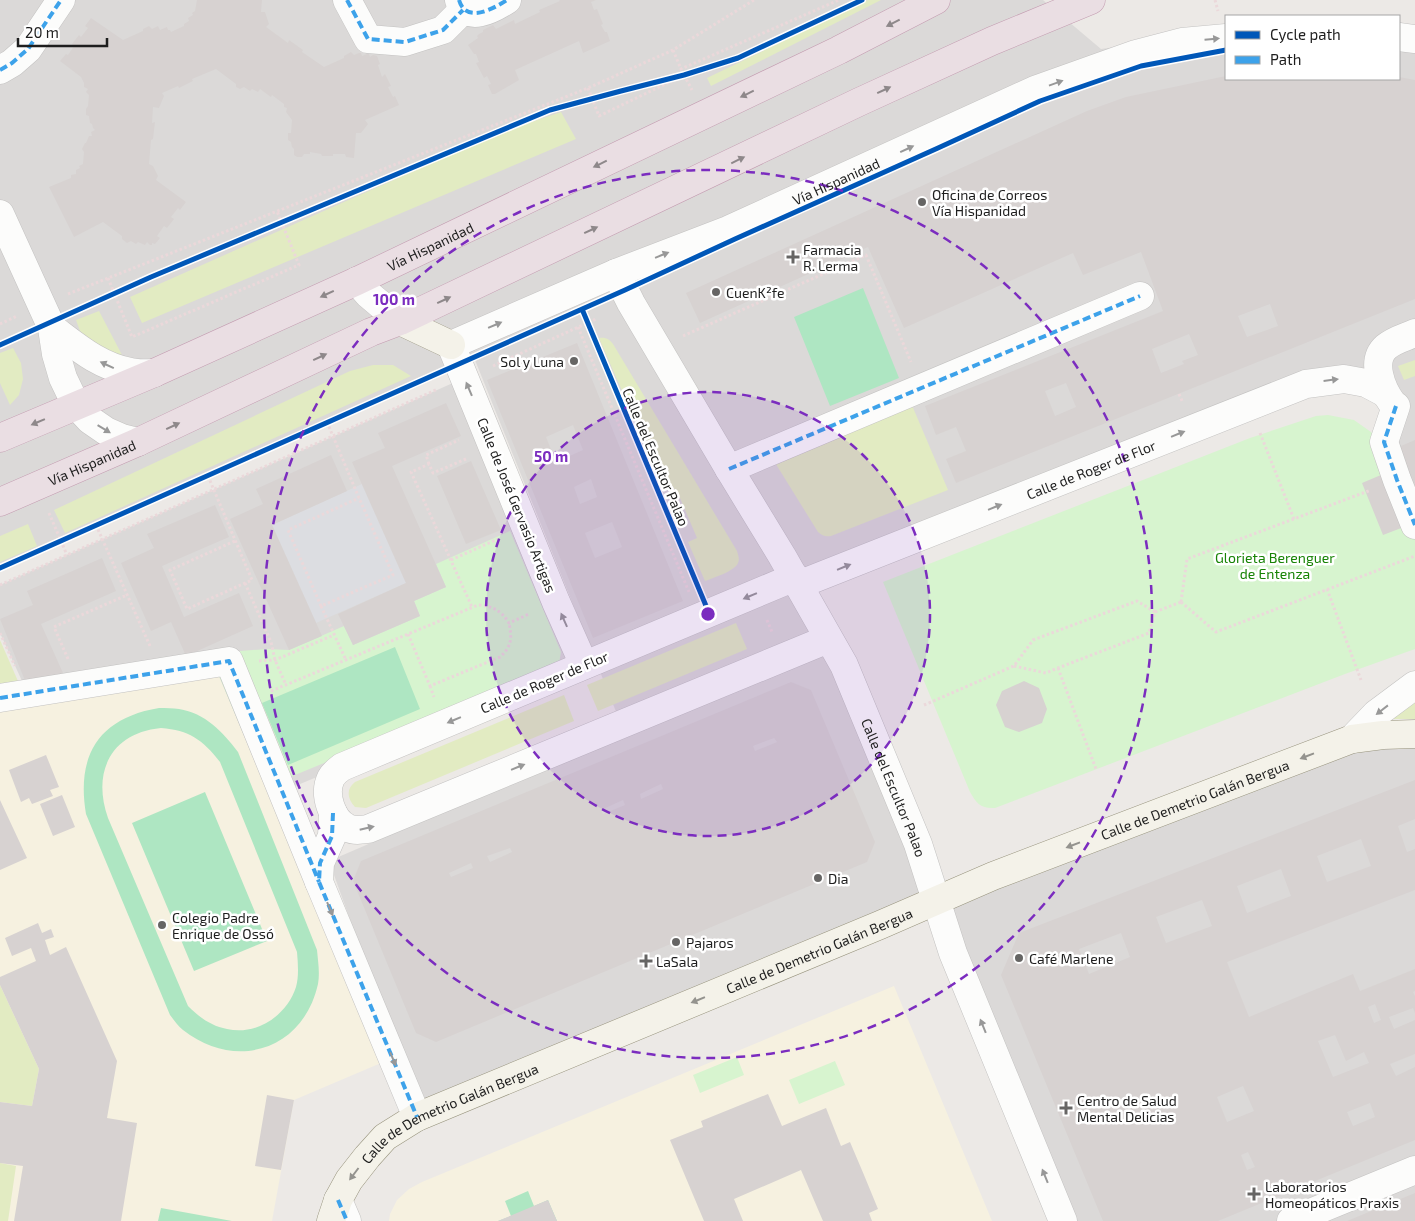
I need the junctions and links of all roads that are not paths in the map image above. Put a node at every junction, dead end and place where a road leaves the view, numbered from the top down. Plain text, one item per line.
1 (61, 0) edge
2 (347, 0) edge
3 (507, 0) edge
4 (936, 0) edge
5 (1091, 0) edge
6 (461, 5) edge
7 (1400, 37) edge
8 (1225, 38) edge
9 (1415, 39) edge
10 (0, 70) edge
11 (0, 214) edge
12 (616, 273) junction
13 (357, 281) junction
14 (1140, 296) dead end
15 (47, 316) junction
16 (400, 321) junction
17 (1415, 333) edge
18 (451, 345) junction
19 (154, 373) junction
20 (1399, 403) edge
21 (76, 405) junction
22 (0, 438) edge
23 (138, 442) junction
24 (729, 469) junction
25 (0, 502) edge
26 (1415, 525) edge
27 (796, 581) junction
28 (828, 639) junction
29 (584, 665) junction
30 (1415, 685) edge
31 (0, 698) edge
32 (1415, 734) edge
33 (1352, 739) junction
34 (333, 813) junction
35 (319, 882) junction
36 (936, 900) junction
37 (417, 1117) junction
38 (1415, 1170) edge
39 (339, 1214) edge
40 (1063, 1221) edge
41 (1291, 1221) edge

1 - 10 street
2 - 6 street
3 - 6 street
4 -> 13 highway, Vía Hispanidad
16 -> 5 highway, Vía Hispanidad
7 - 9 street
12 -> 8 street, Vía Hispanidad
11 - 15 street
18 -> 12 street, Vía Hispanidad
12 - 24 street, Calle del Escultor Palao
13 - 16 street
13 -> 19 highway, Vía Hispanidad
14 - 24 street
19 -> 15 street
15 - 21 street
16 - 18 street
23 -> 16 highway, Vía Hispanidad
17 - 20 street
29 -> 18 street, Calle de José Gervasio Artigas
19 - 21 highway, Vía Hispanidad
20 - 26 street
27 -> 20 street, Calle de Roger de Flor
21 -> 22 highway, Vía Hispanidad
21 -> 23 street
23 - 25 highway, Vía Hispanidad
24 - 27 street, Calle del Escultor Palao
27 - 28 street, Calle del Escultor Palao
27 -> 29 street, Calle de Roger de Flor
34 -> 28 street
28 - 36 street, Calle del Escultor Palao
29 -> 34 street, Calle de Roger de Flor
30 -> 33 street, Calle de Demetrio Galán Bergua
31 - 35 street
32 - 33 street, Calle de Demetrio Galán Bergua
33 -> 36 street, Calle de Demetrio Galán Bergua
34 - 35 street, Calle de Roger de Flor
35 -> 37 street
36 -> 37 street, Calle de Demetrio Galán Bergua
40 -> 36 street, Calle del Escultor Palao
37 -> 39 street, Calle de Demetrio Galán Bergua
38 - 41 street

